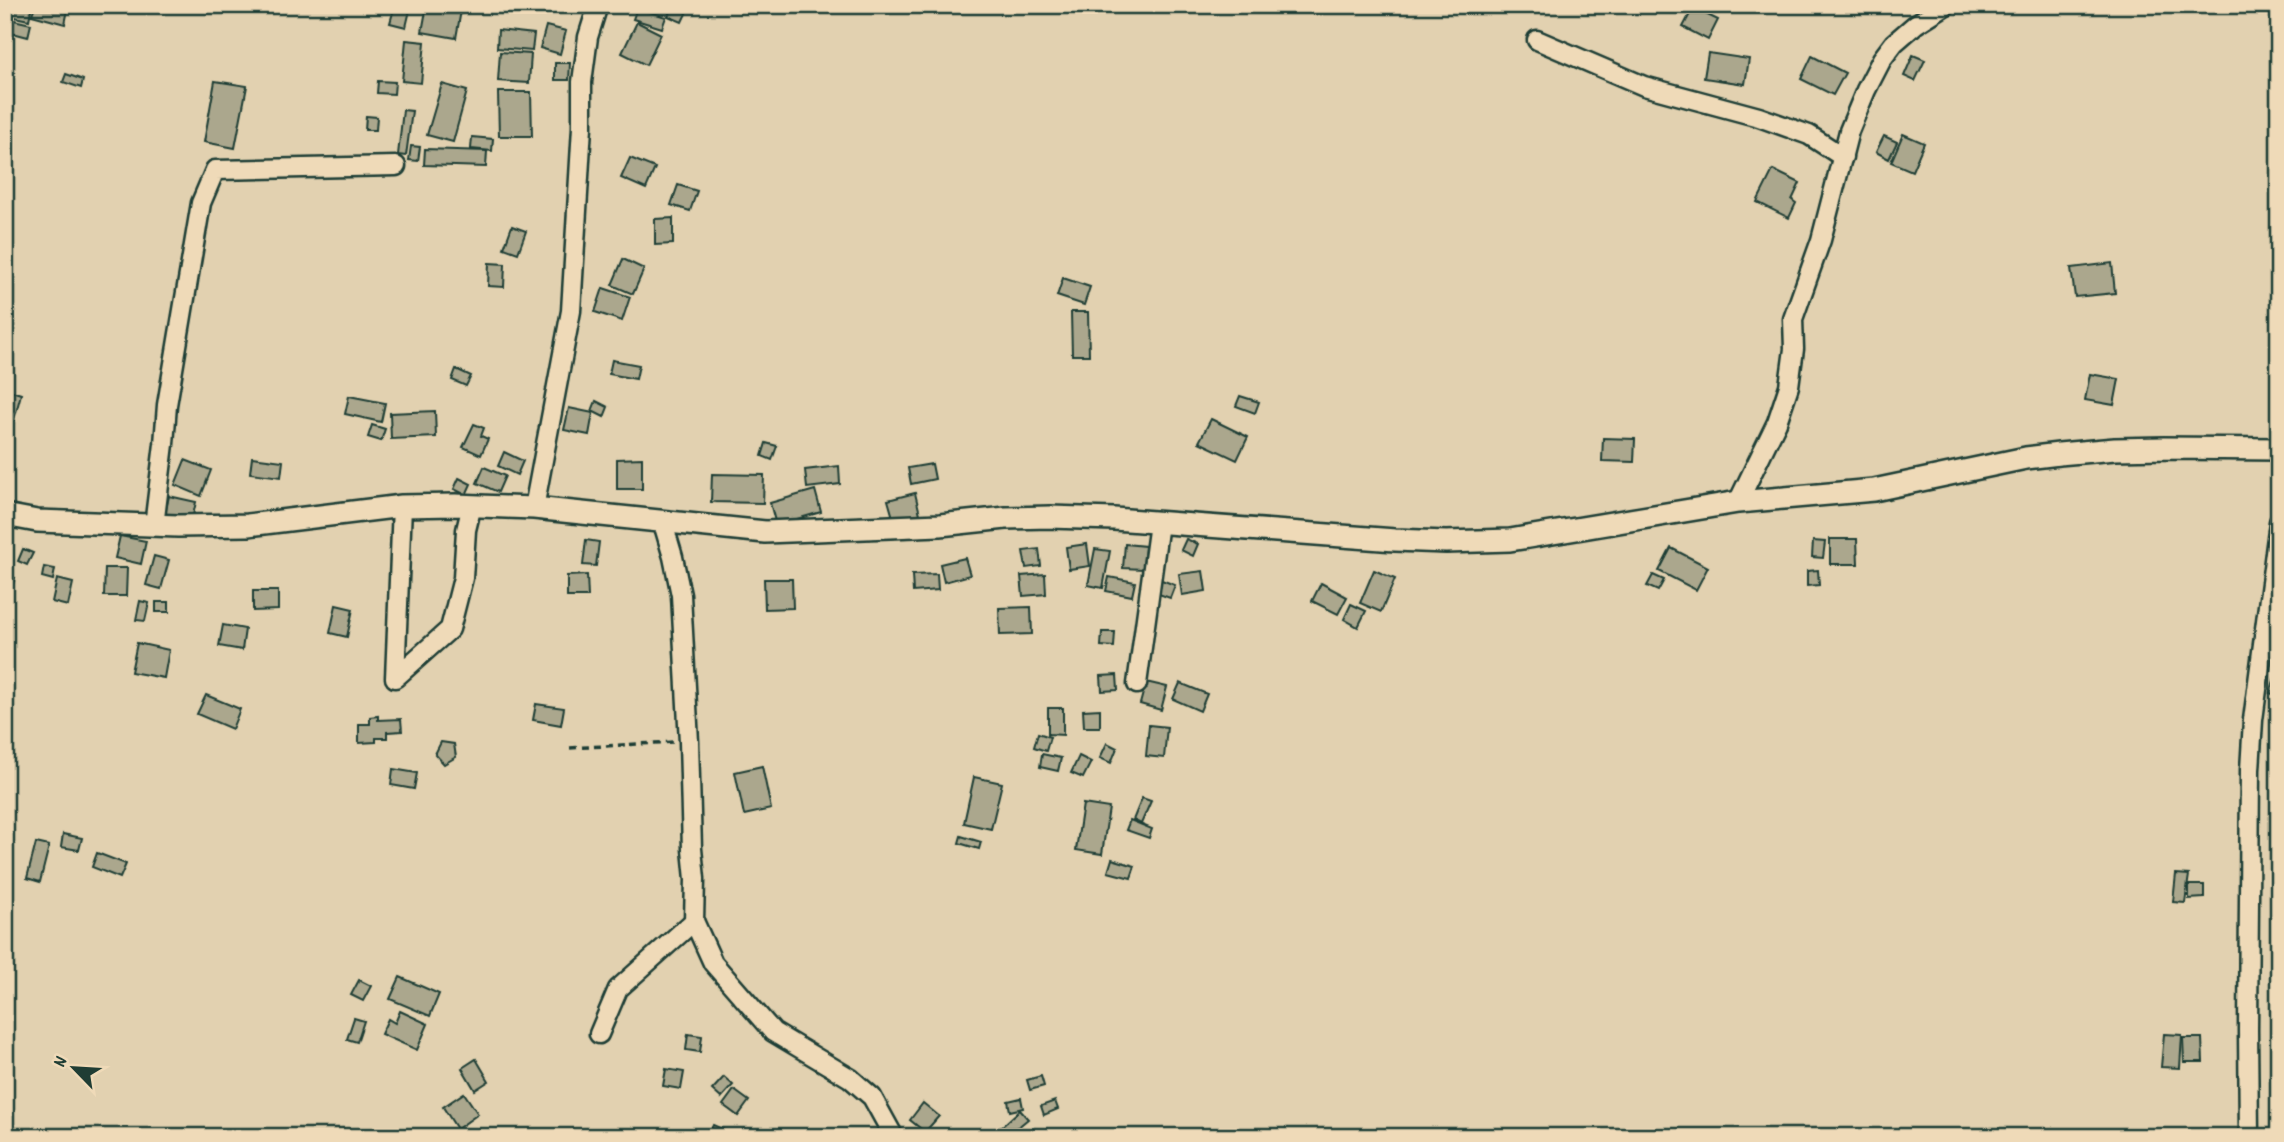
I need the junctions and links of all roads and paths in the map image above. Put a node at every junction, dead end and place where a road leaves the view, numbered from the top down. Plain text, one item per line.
1 (598, 5) edge
2 (1946, 5) edge
3 (1537, 40) dead end
4 (1843, 158) junction
5 (396, 166) dead end
6 (2279, 449) edge
7 (1738, 502) junction
8 (472, 505) junction
9 (402, 506) junction
10 (534, 508) junction
11 (5, 515) edge
12 (2279, 522) edge
13 (663, 523) junction
14 (1159, 523) junction
15 (154, 526) junction
16 (1137, 684) dead end
17 (689, 742) junction
18 (570, 748) dead end
19 (694, 921) junction
20 (599, 1034) dead end
21 (894, 1137) edge
22 (2249, 1137) edge

1 - 10 street
2 - 4 street
3 - 4 street
4 - 7 street
5 - 15 street
6 - 7 street
7 - 14 street
8 - 9 street
8 - 9 street
8 - 10 street
9 - 15 street
10 - 13 street
11 - 15 street
12 - 22 street
13 - 14 street
13 - 17 street
14 - 16 street
17 - 18 path
17 - 19 street
19 - 20 street
19 - 21 street

